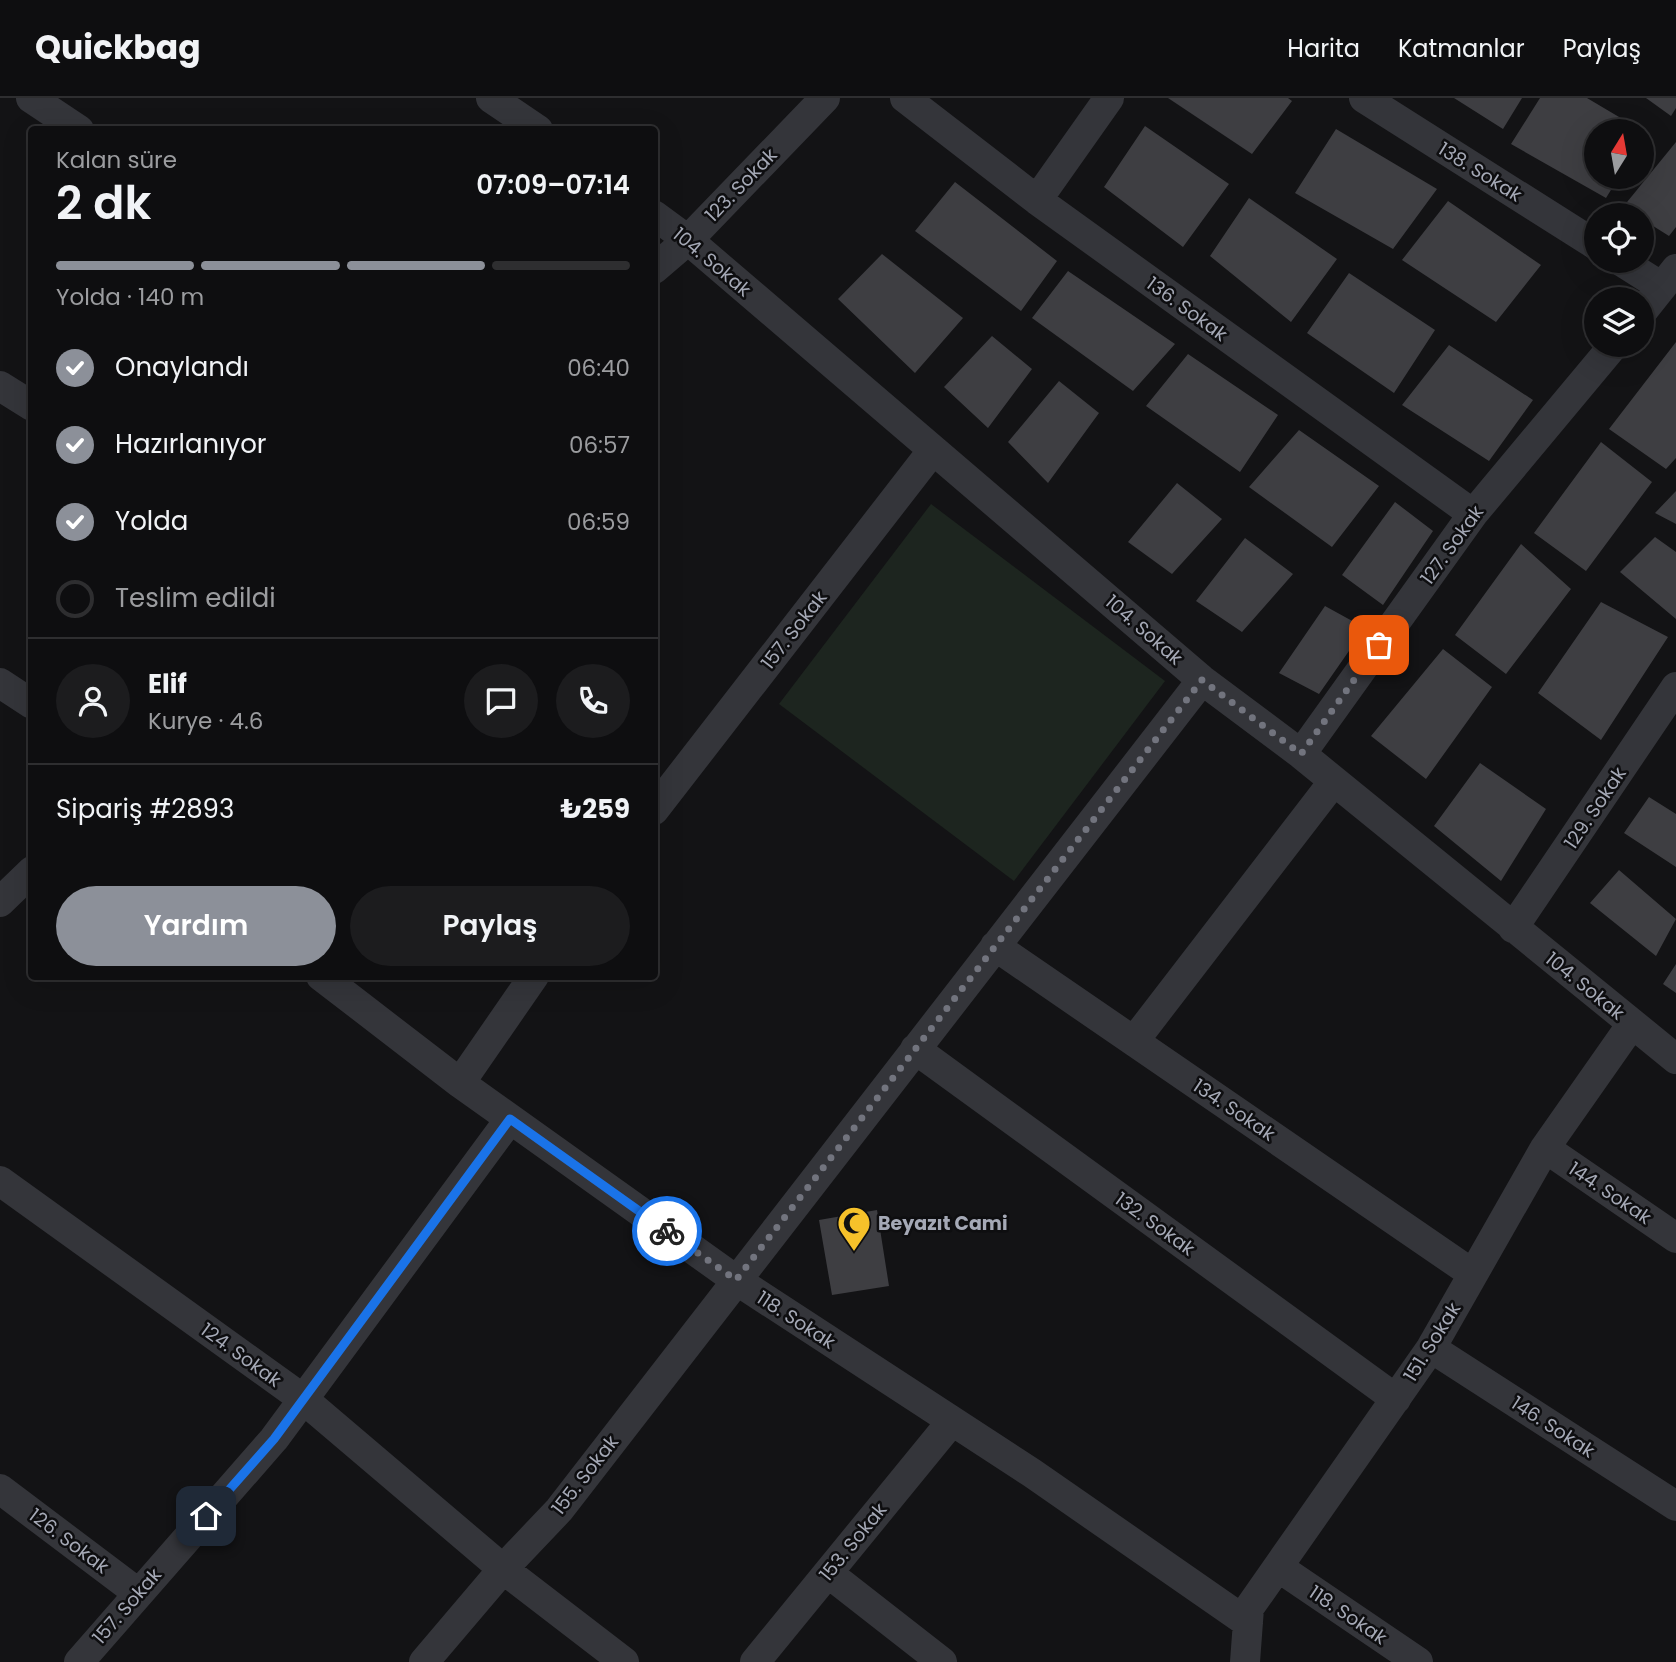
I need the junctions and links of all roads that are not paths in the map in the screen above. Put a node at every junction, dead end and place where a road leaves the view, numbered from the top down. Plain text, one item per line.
1 (31, 98) edge
2 (825, 98) edge
3 (905, 98) edge
4 (1109, 98) edge
5 (1364, 98) edge
6 (73, 126) edge
7 (1037, 200) junction
8 (658, 218) edge
9 (1584, 237) edge
10 (688, 240) junction
11 (658, 266) edge
12 (1669, 278) edge
13 (1654, 297) edge
14 (1605, 357) edge
15 (0, 386) edge
16 (28, 403) edge
17 (933, 450) junction
18 (1474, 514) junction
19 (1202, 680) junction
20 (0, 684) edge
21 (1676, 687) edge
22 (28, 702) edge
23 (1301, 754) junction
24 (1334, 781) junction
25 (658, 805) edge
26 (28, 875) edge
27 (0, 902) edge
28 (1513, 928) junction
29 (995, 946) junction
30 (326, 980) edge
31 (531, 980) edge
32 (1632, 1024) junction
33 (1134, 1041) junction
34 (915, 1049) junction
35 (1676, 1059) edge
36 (460, 1083) junction
37 (510, 1119) junction
38 (1545, 1149) junction
39 (0, 1181) edge
40 (1676, 1238) edge
41 (1473, 1274) junction
42 (736, 1280) junction
43 (1431, 1348) junction
44 (303, 1399) junction
45 (1396, 1399) junction
46 (952, 1421) junction
47 (0, 1489) edge
48 (1676, 1506) edge
49 (1278, 1567) junction
50 (503, 1569) junction
51 (828, 1573) junction
52 (138, 1593) junction
53 (1248, 1623) junction
54 (79, 1662) edge
55 (424, 1662) edge
56 (624, 1662) edge
57 (755, 1662) edge
58 (943, 1662) edge
59 (1245, 1662) edge
60 (1418, 1662) edge

1 - 6 street
2 - 10 street, 123. Sokak
3 - 7 street, 136. Sokak
4 - 7 street
5 - 9 street, 138. Sokak
7 - 18 street, 136. Sokak
8 - 10 street, 104. Sokak
10 - 11 street, 123. Sokak
10 - 17 street, 104. Sokak
12 - 13 street
14 - 18 street, 127. Sokak
15 - 16 street
17 - 19 street, 104. Sokak
17 - 25 street, 157. Sokak
18 - 23 street, 127. Sokak
19 - 23 street, 104. Sokak
19 - 29 street, 155. Sokak
20 - 22 street
21 - 28 street, 129. Sokak
23 - 24 street, 104. Sokak
24 - 28 street, 104. Sokak
24 - 33 street
26 - 27 street
28 - 32 street, 104. Sokak
29 - 33 street, 134. Sokak
29 - 34 street, 155. Sokak
30 - 36 street, 118. Sokak
31 - 36 street
32 - 35 street, 104. Sokak
32 - 38 street, 151. Sokak
33 - 41 street, 134. Sokak
34 - 42 street, 155. Sokak
34 - 45 street, 132. Sokak
36 - 37 street, 118. Sokak
37 - 42 street, 118. Sokak
37 - 44 street, 157. Sokak
38 - 40 street, 144. Sokak
38 - 41 street, 151. Sokak
39 - 44 street, 124. Sokak
41 - 43 street, 151. Sokak
42 - 46 street, 118. Sokak
42 - 50 street, 155. Sokak
43 - 45 street, 151. Sokak
43 - 48 street, 146. Sokak
44 - 50 street, 124. Sokak
44 - 52 street, 157. Sokak
45 - 49 street, 151. Sokak
46 - 51 street, 153. Sokak
46 - 53 street, 118. Sokak
47 - 52 street, 126. Sokak
49 - 53 street, 151. Sokak
49 - 60 street, 118. Sokak
50 - 55 street, 155. Sokak
50 - 56 street, 124. Sokak
51 - 57 street, 153. Sokak
51 - 58 street
52 - 54 street, 157. Sokak
53 - 59 street, 151. Sokak

